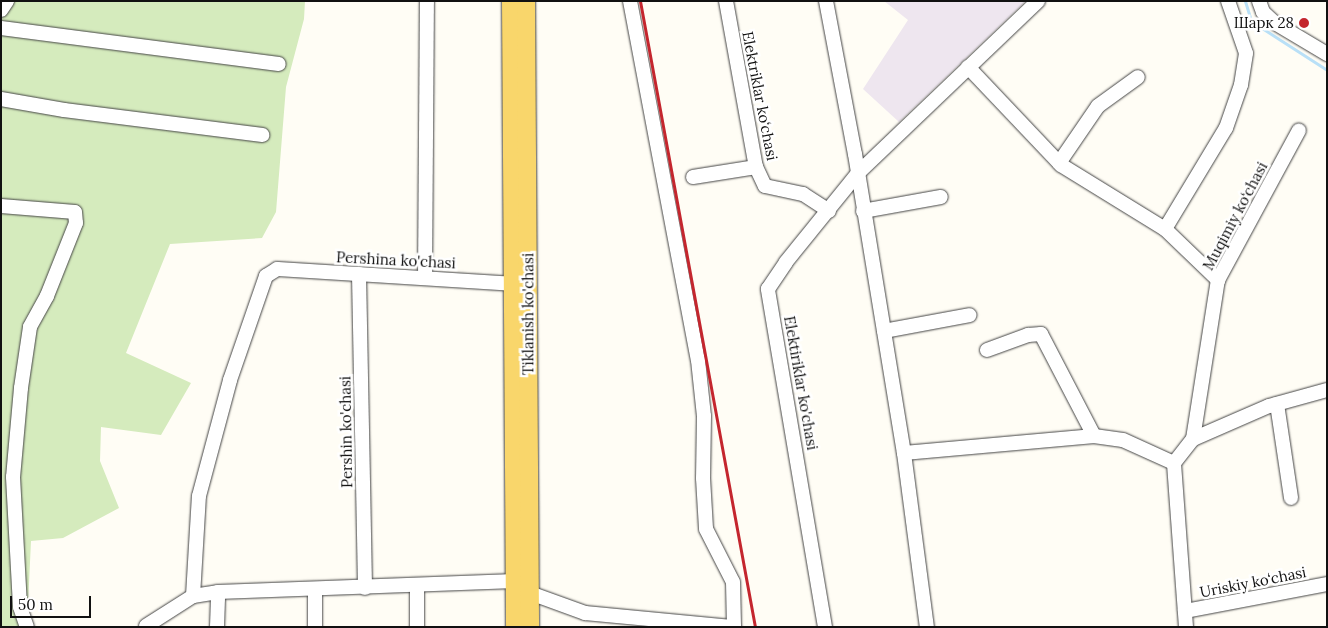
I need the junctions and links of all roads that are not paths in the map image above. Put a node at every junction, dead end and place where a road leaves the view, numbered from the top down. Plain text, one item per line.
1 (7, 1) edge
2 (427, 1) edge
3 (512, 1) edge
4 (526, 1) edge
5 (630, 1) edge
6 (726, 1) edge
7 (826, 1) edge
8 (1038, 1) edge
9 (1228, 1) edge
10 (1261, 7) edge
11 (1, 10) edge
12 (1, 28) edge
13 (1327, 54) edge
14 (279, 64) dead end
15 (968, 67) junction
16 (1138, 77) dead end
17 (1, 98) edge
18 (1299, 130) dead end
19 (262, 135) dead end
20 (1059, 163) junction
21 (756, 167) junction
22 (858, 173) junction
23 (693, 177) dead end
24 (941, 197) dead end
25 (1, 206) edge
26 (829, 211) junction
27 (863, 211) junction
28 (1165, 229) junction
29 (359, 274) junction
30 (426, 278) junction
31 (1218, 280) junction
32 (513, 284) junction
33 (970, 315) dead end
34 (884, 331) junction
35 (987, 350) dead end
36 (1327, 390) edge
37 (1277, 404) junction
38 (1094, 436) junction
39 (1193, 439) junction
40 (904, 453) junction
41 (1174, 463) junction
42 (1291, 498) dead end
43 (515, 581) junction
44 (1327, 584) edge
45 (417, 587) junction
46 (365, 588) junction
47 (315, 590) junction
48 (218, 592) junction
49 (530, 593) junction
50 (192, 596) junction
51 (1184, 611) junction
52 (146, 626) edge
53 (27, 627) edge
54 (218, 627) edge
55 (315, 627) edge
56 (417, 627) edge
57 (515, 627) edge
58 (530, 627) edge
59 (734, 627) edge
60 (825, 627) edge
61 (927, 627) edge
62 (1186, 627) edge

1 - 11 street
2 - 30 street
3 - 32 main road
4 - 49 main road, Tiklanish ko'chasi
5 - 59 street
6 - 21 street, Elektriklar ko‘chasi
7 - 22 street
8 - 15 street, Elektiriklar ko'chasi
9 - 28 street
10 - 13 street
12 - 14 street
15 - 20 street
15 - 22 street, Elektiriklar ko'chasi
16 - 20 street
17 - 19 street
18 - 31 street, Muqimiy ko‘chasi
20 - 28 street
21 - 23 street
21 - 26 street, Elektriklar ko‘chasi
22 - 26 street, Elektiriklar ko'chasi
22 - 27 street
24 - 27 street
25 - 53 street
26 - 60 street, Elektiriklar ko'chasi
27 - 34 street
28 - 31 street
29 - 30 street, Pershina ko'chasi
29 - 46 street, Pershin ko'chasi
29 - 50 street, Pershina ko'chasi
30 - 32 street, Pershina ko'chasi
31 - 39 street, Muqimiy ko‘chasi
32 - 43 main road
33 - 34 street
34 - 40 street
35 - 38 street
36 - 37 street, Muqimiy ko‘chasi
37 - 39 street, Muqimiy ko‘chasi
37 - 42 street
38 - 40 street
38 - 41 street
39 - 41 street, Muqimiy ko‘chasi
40 - 61 street
41 - 51 street
43 - 45 street
43 - 49 main road
43 - 57 main road
44 - 51 street, Uriskiy ko‘chasi
45 - 46 street
45 - 56 street
46 - 47 street
47 - 48 street
47 - 55 street
48 - 50 street
48 - 54 street
49 - 58 main road, Tiklanish ko'chasi
49 - 59 street
50 - 52 street
51 - 62 street

